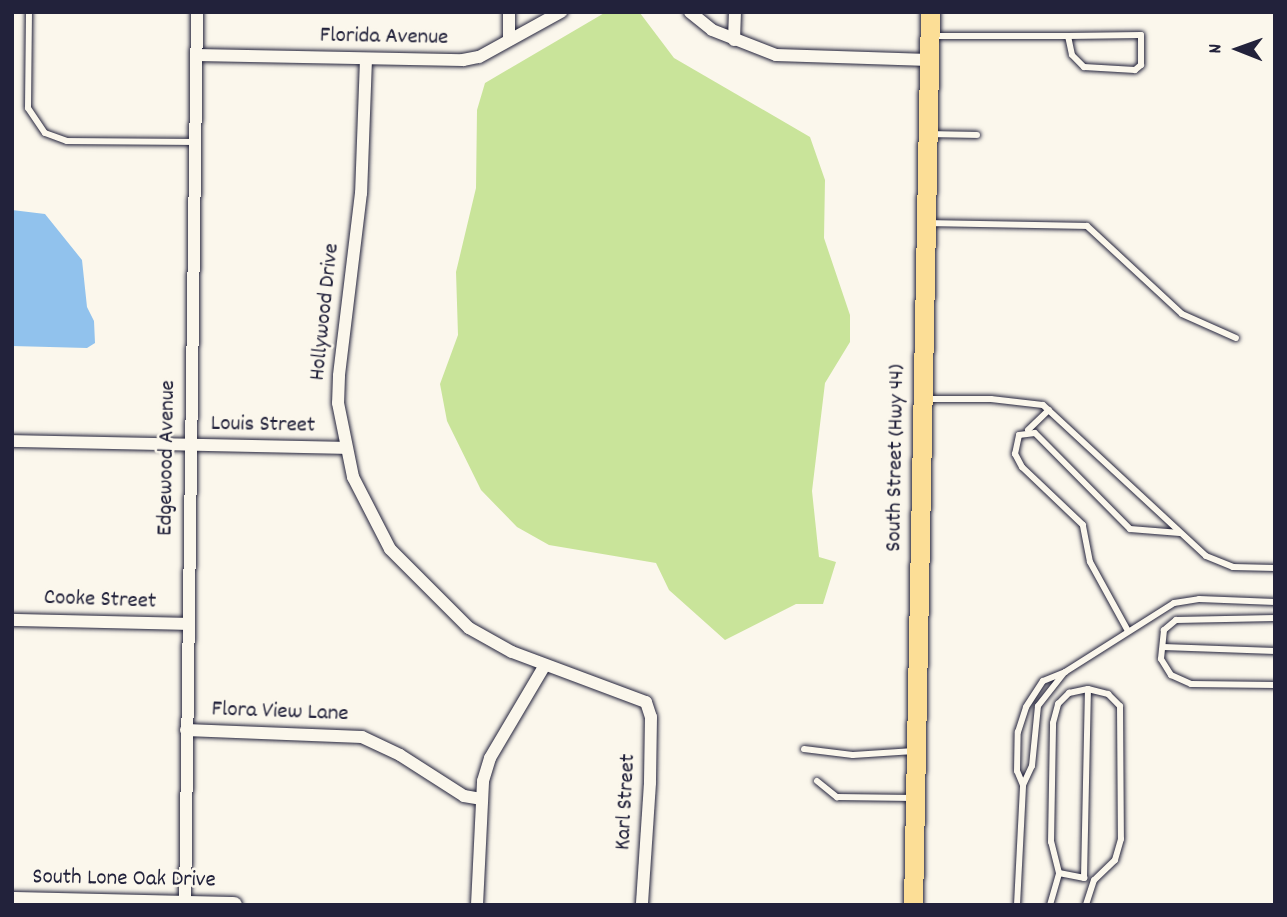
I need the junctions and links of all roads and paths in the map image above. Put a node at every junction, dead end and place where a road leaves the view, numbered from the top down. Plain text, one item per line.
1 (29, 12) edge
2 (197, 12) edge
3 (509, 12) edge
4 (561, 12) edge
5 (690, 12) edge
6 (734, 12) edge
7 (930, 12) edge
8 (930, 36) junction
9 (1068, 36) junction
10 (509, 40) junction
11 (734, 40) junction
12 (196, 55) junction
13 (366, 59) junction
14 (929, 60) junction
15 (928, 134) junction
16 (977, 135) dead end
17 (195, 142) junction
18 (926, 223) junction
19 (1236, 338) dead end
20 (923, 399) junction
21 (1049, 410) junction
22 (1028, 430) junction
23 (12, 441) edge
24 (188, 445) junction
25 (345, 448) junction
26 (1180, 533) junction
27 (1275, 568) edge
28 (1275, 602) edge
29 (1275, 618) edge
30 (12, 620) edge
31 (186, 624) junction
32 (1128, 631) junction
33 (1163, 647) junction
34 (1275, 651) edge
35 (545, 665) junction
36 (1065, 672) junction
37 (1275, 685) edge
38 (1088, 689) junction
39 (646, 702) joint
40 (186, 730) junction
41 (804, 749) dead end
42 (916, 751) junction
43 (817, 781) dead end
44 (1023, 785) junction
45 (915, 797) junction
46 (481, 799) junction
47 (1059, 873) junction
48 (1084, 878) junction
49 (1094, 880) junction
50 (12, 900) edge
51 (185, 904) edge
52 (234, 905) edge
53 (477, 905) edge
54 (642, 905) edge
55 (913, 905) edge
56 (1017, 905) edge
57 (1050, 905) edge
58 (1086, 905) edge

1 - 17 lane
2 - 12 street, Edgewood Avenue
3 - 10 street
4 - 10 street, Florida Avenue
5 - 11 street
6 - 11 street
7 - 8 main road, South Street (Hwy 44)
8 - 9 lane
8 - 14 main road, South Street (Hwy 44)
9 - 9 lane
10 - 13 street, Florida Avenue
11 - 14 street
12 - 13 street, Florida Avenue
12 - 17 street, Edgewood Avenue
13 - 25 street, Hollywood Drive
14 - 15 main road, South Street (Hwy 44)
15 - 16 lane
15 - 18 main road, South Street (Hwy 44)
17 - 24 street, Edgewood Avenue
18 - 19 lane
18 - 20 main road, South Street (Hwy 44)
20 - 21 lane
20 - 42 main road, South Street (Hwy 44)
21 - 22 lane
21 - 26 lane
22 - 26 lane
22 - 32 lane
23 - 24 street, Louis Street
24 - 25 street, Louis Street
24 - 31 street, Edgewood Avenue
25 - 35 street, Hollywood Drive
26 - 27 lane
28 - 32 lane
29 - 33 lane
30 - 31 street, Cooke Street
31 - 40 street, Edgewood Avenue
32 - 36 lane
33 - 34 lane
33 - 37 lane
35 - 39 street, Hollywood Drive
35 - 46 street
36 - 44 lane
36 - 44 lane
38 - 47 lane
38 - 48 lane
38 - 49 lane
39 - 54 street, Karl Street
40 - 46 street, Flora View Lane
40 - 51 street, Edgewood Avenue
41 - 42 lane
42 - 45 main road, South Street (Hwy 44)
43 - 45 lane
44 - 56 lane
45 - 55 main road, South Street (Hwy 44)
46 - 53 street
47 - 48 lane
47 - 57 lane
48 - 49 lane
49 - 58 lane
50 - 51 street, South Lone Oak Drive
51 - 52 street, South Lone Oak Drive

